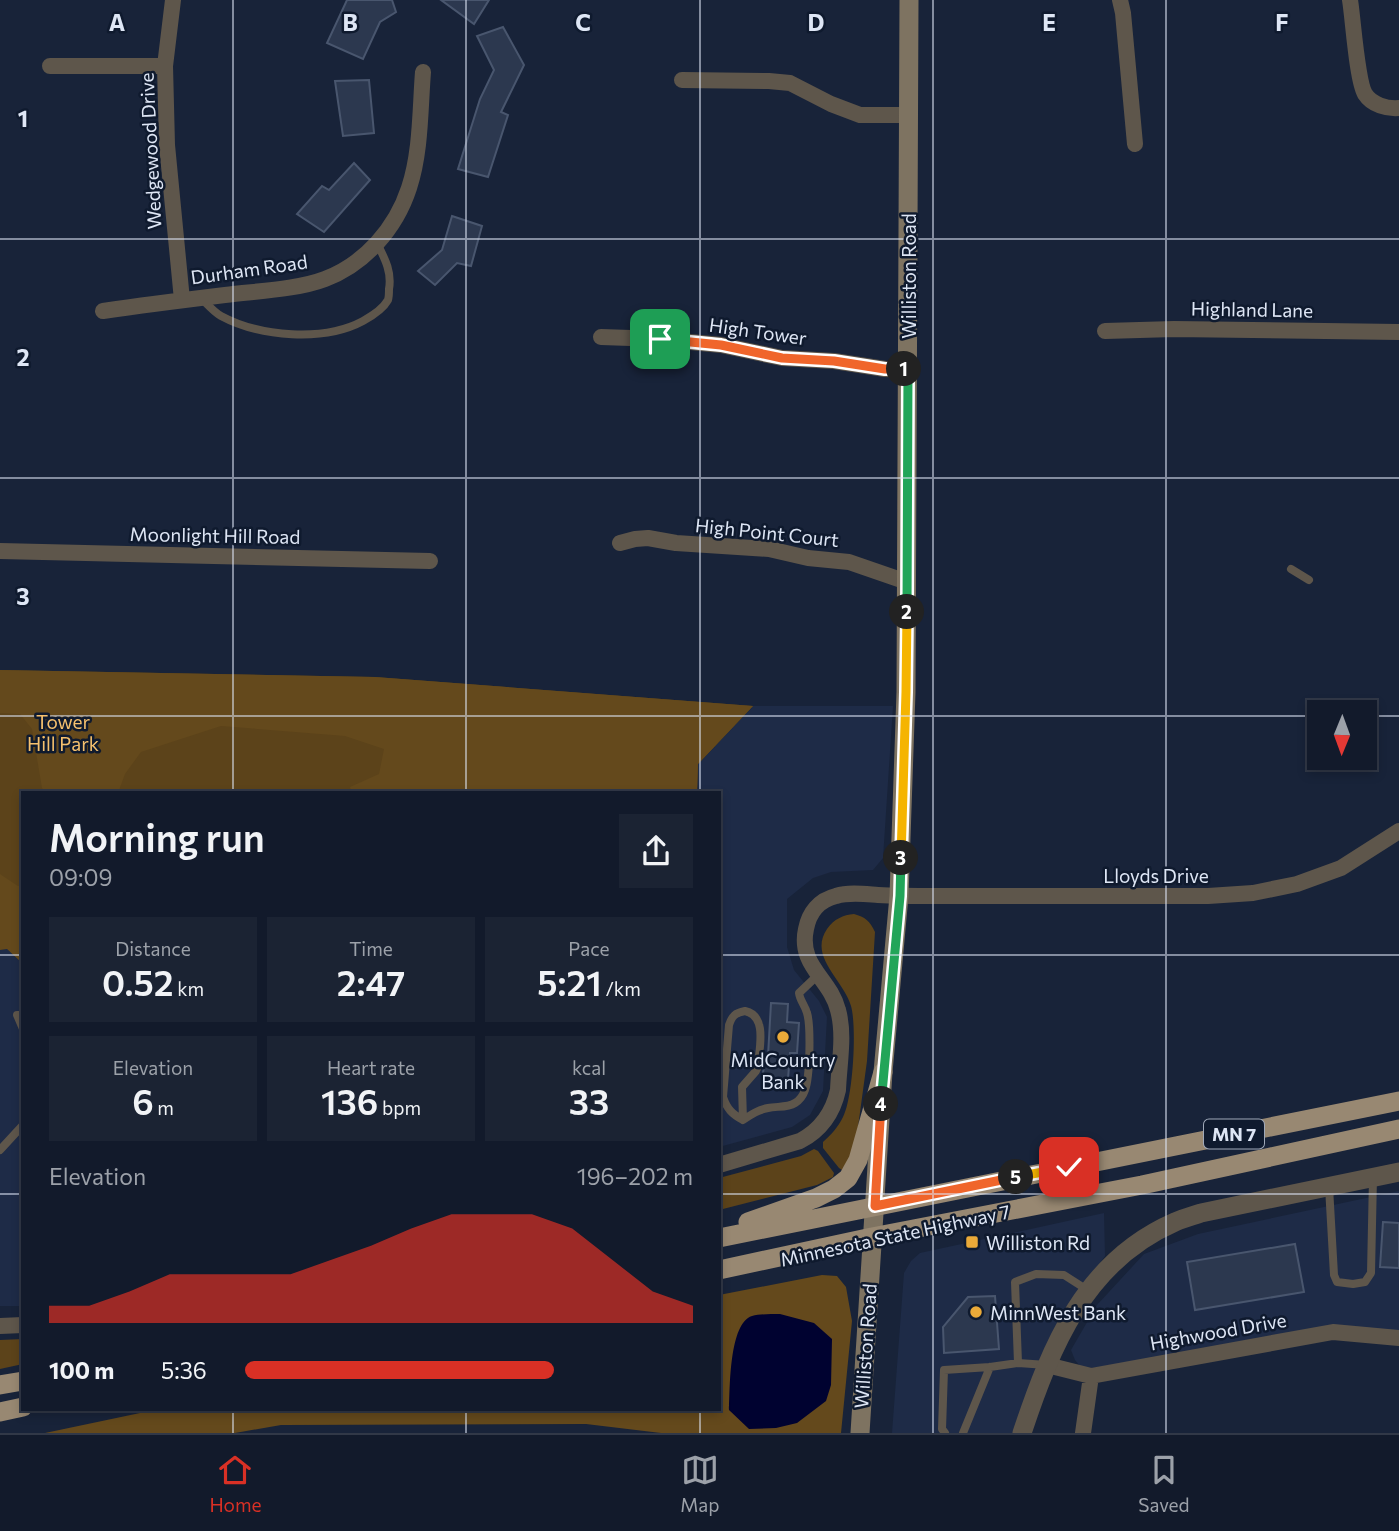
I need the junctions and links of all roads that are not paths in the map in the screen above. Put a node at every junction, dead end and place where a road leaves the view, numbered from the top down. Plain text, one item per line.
1 (173, 0) edge
2 (909, 0) edge
3 (1120, 0) edge
4 (1350, 0) edge
5 (50, 66) dead end
6 (165, 66) junction
7 (423, 72) dead end
8 (682, 80) dead end
9 (1399, 108) edge
10 (908, 115) junction
11 (1135, 144) dead end
12 (377, 243) junction
13 (201, 298) junction
14 (182, 300) junction
15 (103, 311) dead end
16 (1105, 331) dead end
17 (1399, 332) edge
18 (601, 337) dead end
19 (908, 369) junction
20 (620, 543) dead end
21 (0, 551) edge
22 (430, 561) dead end
23 (1291, 569) dead end
24 (1309, 580) dead end
25 (907, 582) junction
26 (1399, 831) edge
27 (900, 896) junction
28 (818, 975) junction
29 (883, 1072) junction
30 (1399, 1101) edge
31 (743, 1120) junction
32 (21, 1127) edge
33 (1399, 1129) edge
34 (0, 1150) edge
35 (721, 1164) edge
36 (1399, 1172) edge
37 (1373, 1178) junction
38 (1329, 1187) junction
39 (875, 1206) junction
40 (721, 1231) edge
41 (872, 1237) junction
42 (721, 1238) edge
43 (721, 1270) edge
44 (1089, 1291) junction
45 (0, 1325) edge
46 (21, 1325) edge
47 (1399, 1338) edge
48 (1017, 1363) junction
49 (1047, 1365) junction
50 (990, 1367) junction
51 (1091, 1376) junction
52 (21, 1407) edge
53 (0, 1412) edge
54 (860, 1433) edge
55 (945, 1433) edge
56 (963, 1433) edge
57 (1022, 1433) edge
58 (1083, 1433) edge

1 - 6 street, Wedgewood Drive
2 - 10 main road, Williston Road
3 - 11 street
4 - 9 street
5 - 6 street
6 - 14 street, Wedgewood Drive
7 - 12 street, Durham Road
8 - 10 street
10 - 19 main road, Williston Road
12 - 13 street, Durham Road
12 - 13 lane
13 - 14 street, Durham Road
14 - 15 street, Durham Road
16 - 17 street, Highland Lane
18 - 19 street, High Tower
19 - 25 main road, Williston Road
20 - 25 street, High Point Court
21 - 22 street, Moonlight Hill Road
23 - 24 lane
25 - 27 main road, Williston Road
26 - 27 street, Lloyds Drive
27 - 28 street, Lloyds Drive
27 - 29 main road, Williston Road
28 - 31 lane
28 - 35 street, Lloyds Drive
29 - 39 main road, Williston Road
29 - 40 main road
30 - 39 main road, Minnesota State Highway 7 / MN 7
31 - 31 lane
32 - 34 lane
33 - 41 main road, Minnesota State Highway 7 / MN 7
36 - 37 street
37 - 38 street
37 - 38 lane
38 - 44 street
39 - 41 main road, Williston Road
39 - 42 main road, Minnesota State Highway 7 / MN 7
41 - 43 main road, Minnesota State Highway 7 / MN 7
41 - 54 main road, Williston Road
44 - 48 lane
44 - 49 street
45 - 46 street
47 - 51 street, Highwood Drive
48 - 49 lane
48 - 50 lane
49 - 51 street, Highwood Drive
49 - 57 street
50 - 55 lane
50 - 56 lane
51 - 58 street
52 - 53 main road

